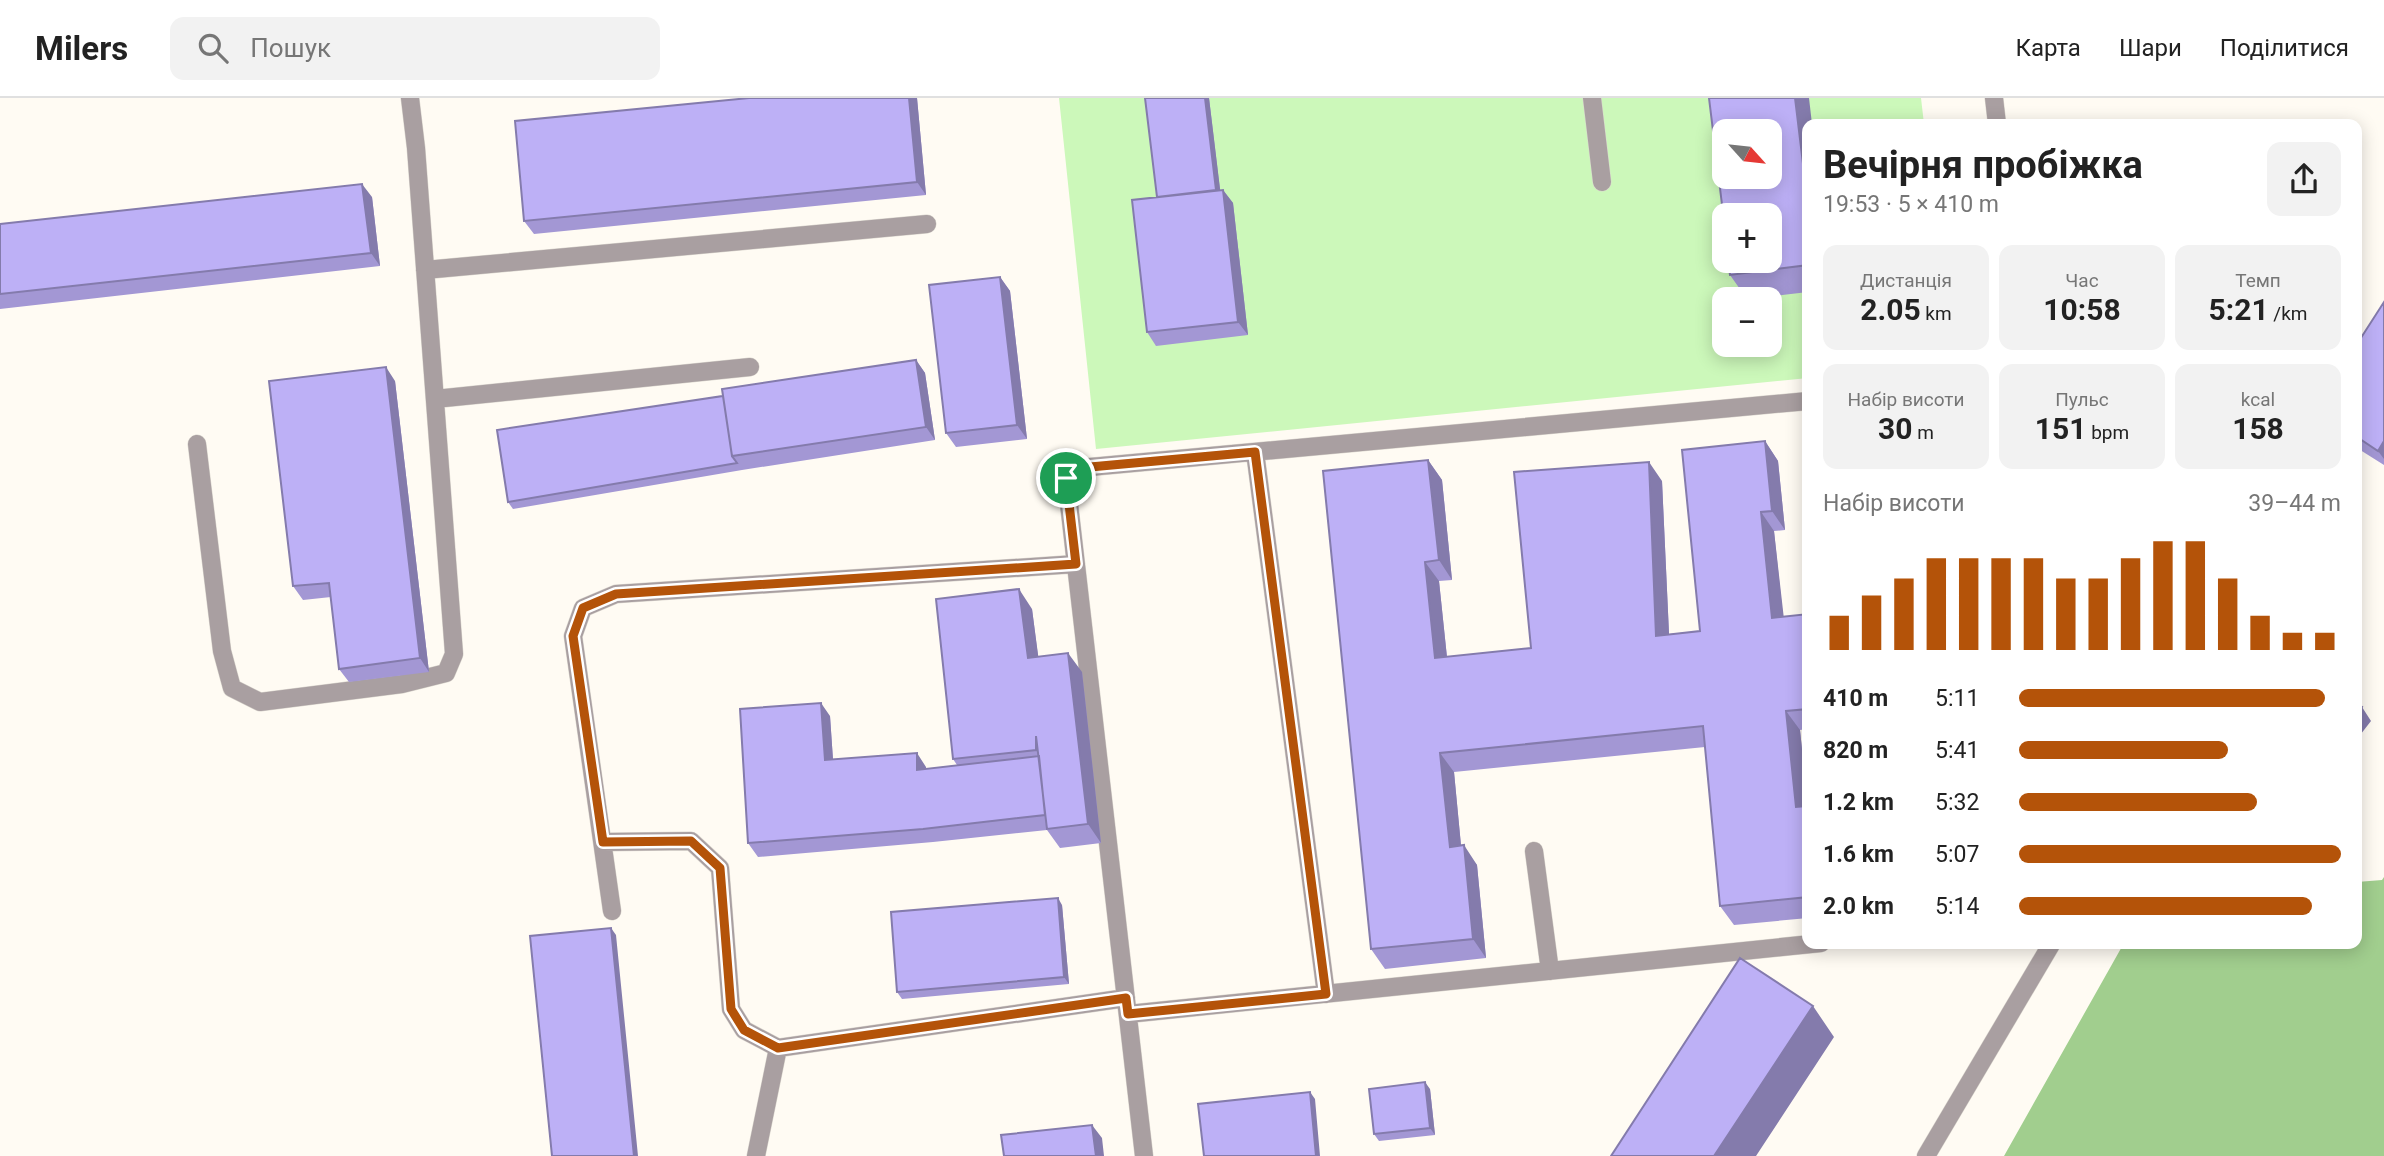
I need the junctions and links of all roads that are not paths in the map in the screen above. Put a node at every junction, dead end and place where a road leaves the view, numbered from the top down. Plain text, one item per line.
1 (410, 98) edge
2 (1592, 98) edge
3 (1994, 98) edge
4 (1996, 119) edge
5 (1602, 182) dead end
6 (927, 224) dead end
7 (425, 270) junction
8 (750, 368) dead end
9 (435, 399) junction
10 (1802, 402) edge
11 (197, 444) dead end
12 (1255, 452) junction
13 (1076, 564) junction
14 (603, 842) junction
15 (1534, 851) dead end
16 (612, 911) dead end
17 (1802, 945) edge
18 (2048, 949) edge
19 (1550, 971) junction
20 (1326, 994) junction
21 (1127, 1006) junction
22 (778, 1048) junction
23 (755, 1156) edge
24 (1144, 1156) edge
25 (1926, 1156) edge

1 - 7 street
2 - 5 street
3 - 4 street
6 - 7 street
7 - 9 street
8 - 9 street
9 - 11 street
10 - 12 street
12 - 13 street
12 - 20 street
13 - 14 street
13 - 21 street
14 - 16 street
14 - 22 street
15 - 19 street
17 - 19 street
18 - 25 street
19 - 20 street
20 - 21 street
21 - 22 street
21 - 24 street
22 - 23 street

